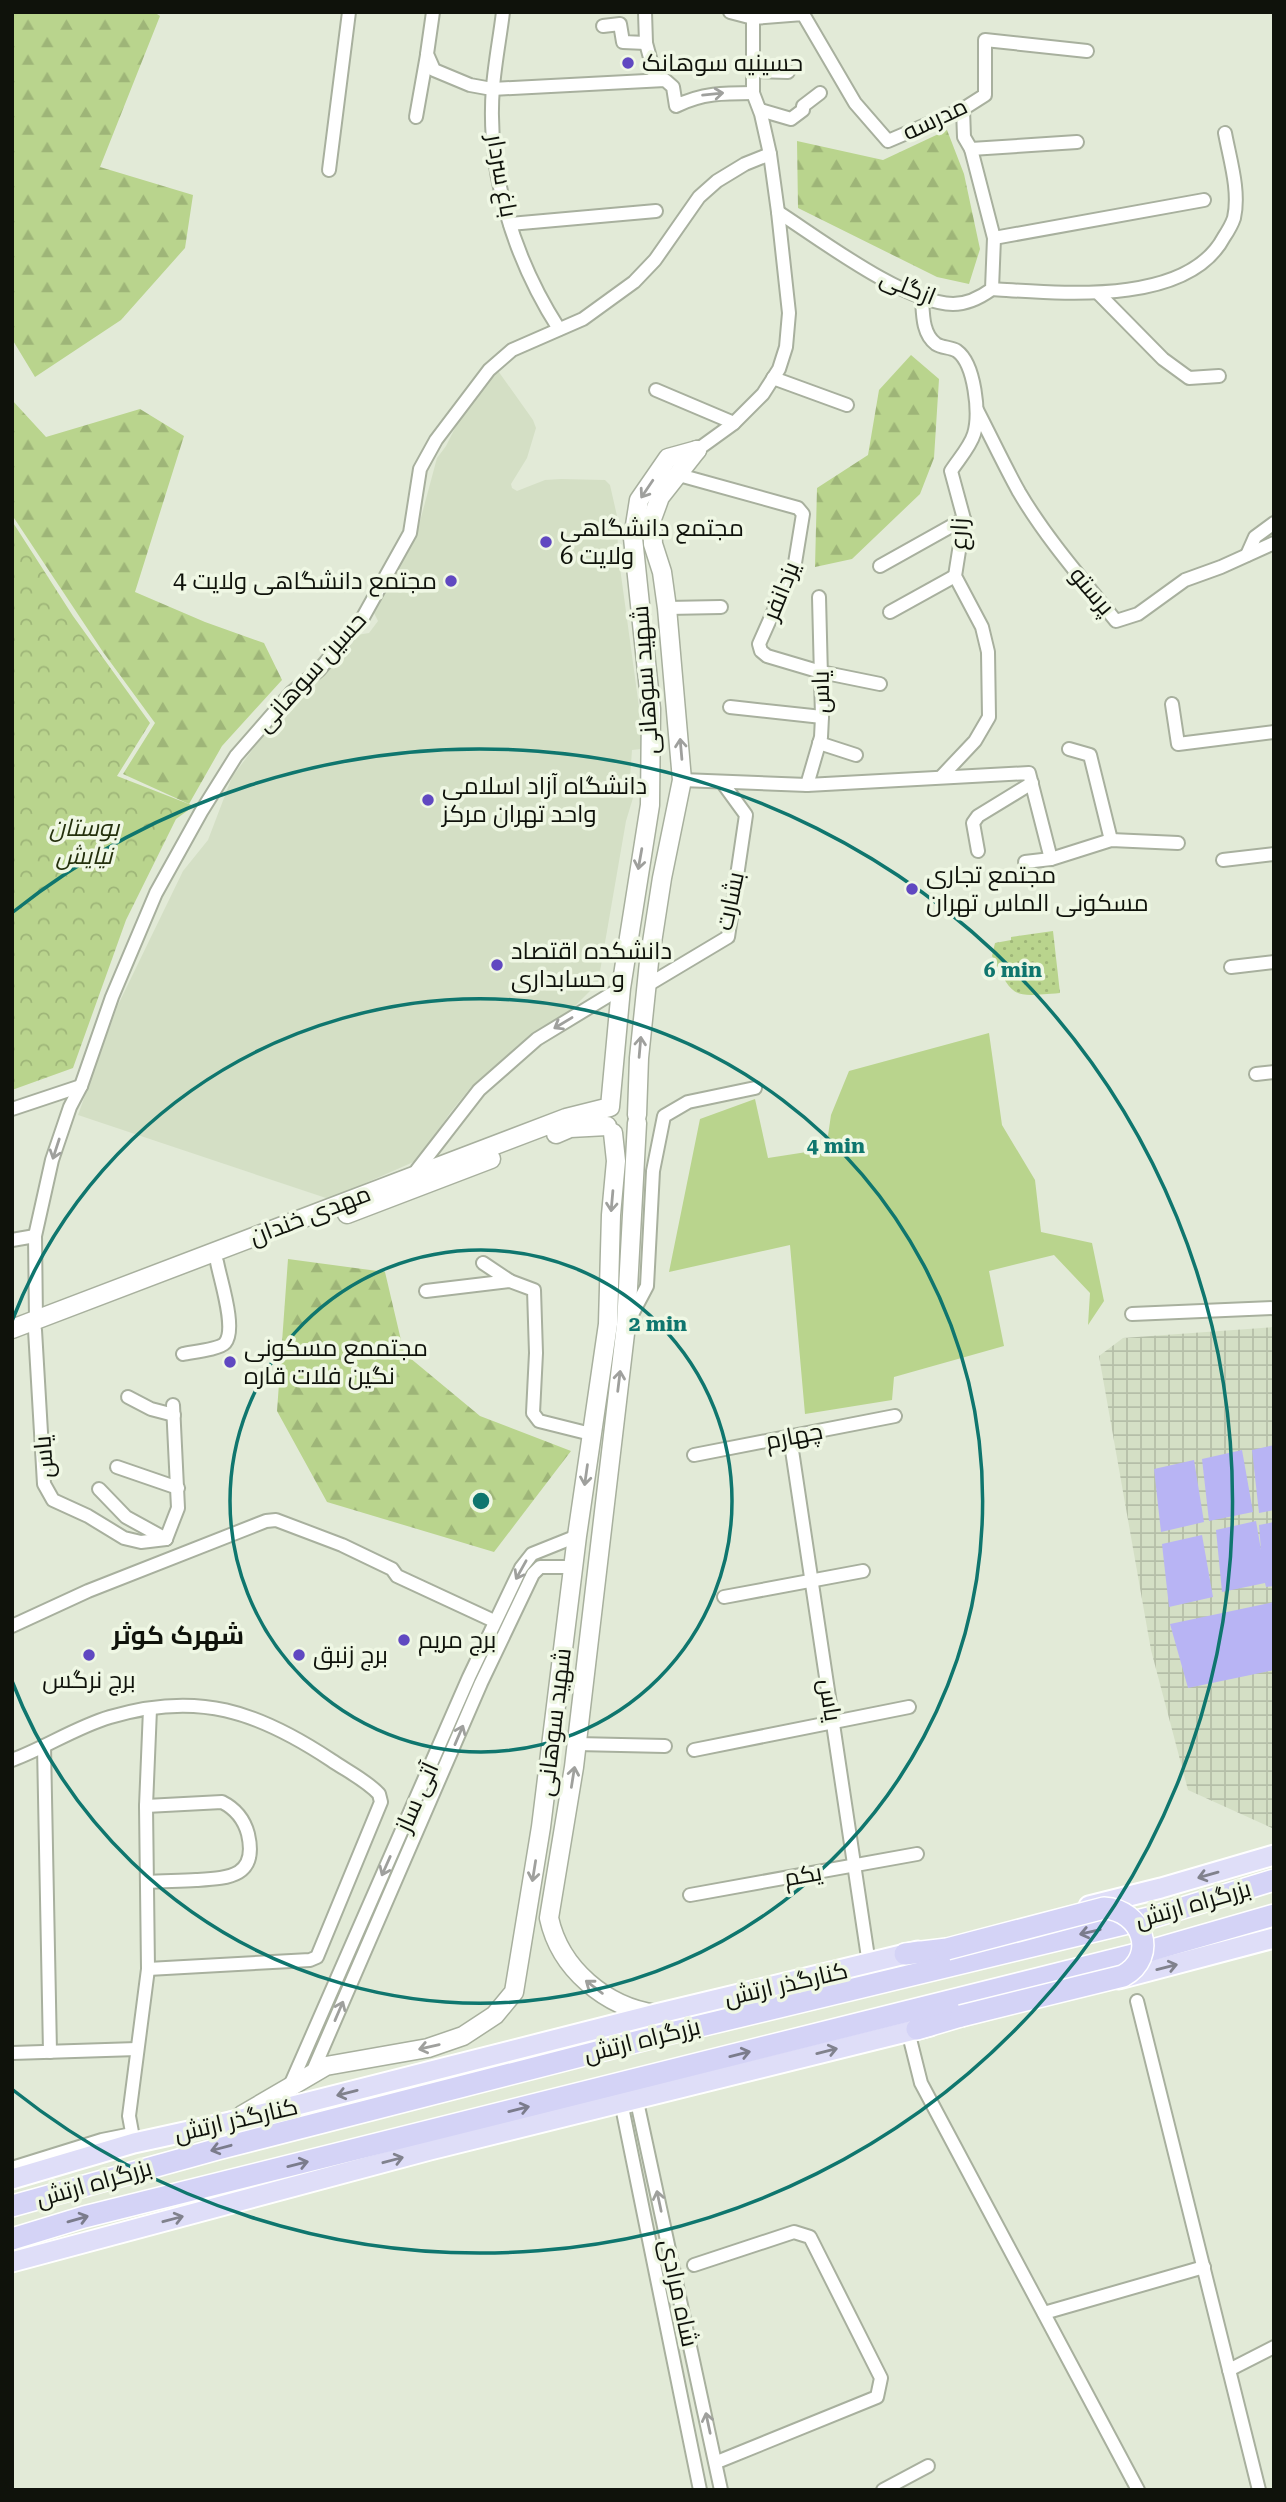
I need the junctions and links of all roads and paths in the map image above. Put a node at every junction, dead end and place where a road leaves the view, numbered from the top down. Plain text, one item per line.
1 (349, 12) edge
2 (433, 12) edge
3 (503, 12) edge
4 (645, 12) edge
5 (730, 12) edge
6 (753, 15) edge
7 (603, 26) dead end
8 (646, 43) junction
9 (1087, 51) dead end
10 (427, 54) junction
11 (753, 71) junction
12 (788, 72) dead end
13 (656, 80) junction
14 (492, 89) junction
15 (753, 93) junction
16 (820, 93) dead end
17 (962, 109) junction
18 (760, 110) junction
19 (416, 117) dead end
20 (1225, 133) dead end
21 (1077, 142) dead end
22 (971, 149) junction
23 (770, 154) junction
24 (329, 170) dead end
25 (1204, 200) dead end
26 (656, 211) dead end
27 (778, 212) junction
28 (510, 224) junction
29 (994, 238) junction
30 (992, 289) junction
31 (1098, 293) junction
32 (922, 298) junction
33 (559, 329) junction
34 (1219, 376) dead end
35 (774, 378) junction
36 (656, 390) dead end
37 (847, 405) dead end
38 (977, 410) junction
39 (734, 423) junction
40 (697, 450) junction
41 (679, 475) junction
42 (964, 519) junction
43 (1274, 523) edge
44 (1274, 543) edge
45 (1247, 555) junction
46 (880, 566) dead end
47 (955, 576) junction
48 (819, 597) dead end
49 (721, 607) dead end
50 (667, 608) junction
51 (890, 612) dead end
52 (821, 672) junction
53 (880, 684) dead end
54 (1172, 704) dead end
55 (730, 707) dead end
56 (822, 717) junction
57 (1274, 732) edge
58 (819, 743) junction
59 (1069, 749) dead end
60 (856, 755) dead end
61 (941, 777) junction
62 (682, 780) junction
63 (722, 782) junction
64 (1032, 783) junction
65 (807, 785) junction
66 (1111, 840) junction
67 (1178, 844) dead end
68 (978, 851) dead end
69 (1274, 853) edge
70 (1051, 859) junction
71 (1223, 860) dead end
72 (1025, 862) dead end
73 (1274, 962) edge
74 (1231, 967) dead end
75 (646, 986) junction
76 (621, 988) junction
77 (1274, 1072) edge
78 (1256, 1074) dead end
79 (81, 1086) junction
80 (755, 1088) dead end
81 (610, 1107) junction
82 (12, 1109) edge
83 (637, 1119) junction
84 (610, 1129) junction
85 (417, 1170) dead end
86 (35, 1236) junction
87 (12, 1240) edge
88 (216, 1262) junction
89 (483, 1263) dead end
90 (509, 1281) junction
91 (426, 1291) dead end
92 (1274, 1308) edge
93 (1132, 1314) dead end
94 (617, 1324) junction
95 (36, 1325) junction
96 (12, 1329) edge
97 (12, 1339) edge
98 (183, 1354) dead end
99 (128, 1397) dead end
100 (895, 1416) dead end
101 (591, 1434) junction
102 (790, 1437) junction
103 (694, 1455) dead end
104 (117, 1466) dead end
105 (178, 1488) junction
106 (99, 1489) dead end
107 (577, 1536) junction
108 (166, 1539) junction
109 (573, 1567) junction
110 (863, 1571) dead end
111 (812, 1581) junction
112 (724, 1597) dead end
113 (496, 1617) junction
114 (12, 1626) edge
115 (475, 1680) junction
116 (909, 1707) dead end
117 (150, 1709) junction
118 (833, 1723) junction
119 (577, 1744) junction
120 (44, 1746) junction
121 (665, 1746) dead end
122 (694, 1750) dead end
123 (12, 1760) edge
124 (146, 1806) junction
125 (541, 1827) junction
126 (564, 1833) junction
127 (917, 1854) dead end
128 (1274, 1855) edge
129 (855, 1866) junction
130 (1274, 1873) edge
131 (1274, 1880) edge
132 (147, 1882) junction
133 (690, 1895) dead end
134 (1225, 1896) junction
135 (1273, 1915) edge
136 (1274, 1938) edge
137 (905, 1954) junction
138 (869, 1964) junction
139 (148, 1969) junction
140 (1137, 2001) dead end
141 (656, 2014) junction
142 (913, 2030) junction
143 (308, 2044) junction
144 (137, 2049) junction
145 (323, 2049) junction
146 (50, 2052) junction
147 (12, 2053) edge
148 (312, 2074) junction
149 (699, 2082) junction
150 (289, 2088) junction
151 (561, 2099) junction
152 (628, 2100) junction
153 (230, 2122) junction
154 (133, 2138) junction
155 (12, 2168) edge
156 (12, 2179) edge
157 (12, 2203) edge
158 (12, 2239) edge
159 (12, 2262) edge
160 (694, 2265) dead end
161 (1204, 2267) junction
162 (1044, 2313) junction
163 (1274, 2347) edge
164 (1229, 2370) junction
165 (717, 2462) junction
166 (928, 2466) dead end
167 (700, 2490) edge
168 (721, 2490) edge
169 (883, 2490) edge
170 (1139, 2490) edge
171 (1259, 2490) edge

1 - 24 street
2 - 10 street
3 - 14 street, باغ سردار
4 - 8 street
5 - 6 street
6 - 11 street, شهید سوهانی
6 - 17 street, مدرسه
7 - 8 street
8 - 13 street
9 - 17 street, مدرسه
10 - 14 street
10 - 19 street
11 - 12 street
11 - 15 street, شهید سوهانی
13 - 14 street
13 -> 15 street
14 - 28 street, باغ سردار
15 - 18 street, شهید سوهانی
16 - 18 street
17 - 22 street
18 - 23 street, شهید سوهانی
20 - 31 street
21 - 22 street
22 - 29 street
23 - 27 street, شهید سوهانی
23 - 33 street, حسین سوهانی
25 - 29 street
26 - 28 street
27 - 32 street, ازگلی
27 - 35 street, شهید سوهانی
28 - 33 street, باغ سردار
29 - 30 street
30 - 31 street
30 - 32 street, ازگلی
31 - 34 street
32 - 38 street, زارع
33 - 79 street, حسین سوهانی
35 - 37 street
35 - 39 street, شهید سوهانی
36 - 39 street
38 - 42 street, زارع
38 - 45 street, پرستو
39 - 40 street, شهید سوهانی
40 - 41 main road, شهید سوهانی
40 -> 76 main road, شهید سوهانی
41 - 50 main road, شهید سوهانی
41 - 52 street, یزدانفر
42 - 46 street
42 - 47 street, زارع
43 - 45 street
44 - 45 street, پرستو
47 - 51 street
47 - 61 street, زارع
48 - 52 street, یاس
49 - 50 street
62 -> 50 main road, شهید سوهانی
52 - 53 street
52 - 56 street, یاس
54 - 57 street
55 - 56 street
56 - 58 street, یاس
58 - 60 street
58 - 65 street, یاس
59 - 66 street
61 - 64 street
61 - 65 street
62 - 63 street
62 - 75 main road, شهید سوهانی
63 - 65 street
63 - 75 street, بشارت
64 - 68 street
64 - 70 street
66 - 67 street
66 - 70 street
69 - 71 street
70 - 72 street
73 - 74 street
83 -> 75 main road, شهید سوهانی
76 - 81 main road, شهید سوهانی
76 -> 85 street
77 - 78 street
79 - 82 street
79 -> 86 street, حسین سوهانی
80 - 94 street
81 - 83 main road
81 - 84 main road
81 - 95 main road, مهدی خندان
83 - 84 main road
83 - 94 main road, شهید سوهانی
84 - 88 main road, مهدی خندان
84 -> 94 main road, شهید سوهانی
86 - 87 street
86 - 95 street, حسین سوهانی
88 - 95 main road, مهدی خندان
88 - 98 street
89 - 90 street
90 - 91 street
90 - 101 street
92 - 93 street
94 - 101 main road, شهید سوهانی
119 -> 94 main road, شهید سوهانی
95 - 96 main road, مهدی خندان
95 - 97 main road, مهدی خندان
95 - 108 street, یاس
99 - 105 street
100 - 102 street, چهارم
101 -> 107 main road, شهید سوهانی
102 - 103 street, چهارم
102 - 111 street, یاس
104 - 105 street
105 - 108 street
106 - 108 street
107 - 109 main road, شهید سوهانی
107 -> 113 street, آتی ساز
109 - 115 street, آتی ساز
109 - 125 main road, شهید سوهانی
110 - 111 street
111 - 112 street
111 - 118 street, یاس
113 - 114 street
113 - 115 street, آتی ساز
115 -> 143 street, آتی ساز
145 -> 115 street, آتی ساز
116 - 118 street
117 - 120 street
117 - 124 street
117 - 139 street
118 - 122 street
118 - 129 street, یاس
119 - 121 street
126 -> 119 main road, شهید سوهانی
120 - 123 street
120 - 146 street
124 - 132 street
124 - 132 street
125 - 126 main road
125 -> 148 main road, شهید سوهانی
141 -> 126 main road, شهید سوهانی
127 - 129 street, یکم
128 -> 137 main road, کنارگذر ارتش
129 - 133 street, یکم
129 - 138 street, یاس
130 - 134 main road
131 - 134 highway, بزرگراه ارتش
132 - 139 street
134 -> 157 highway, بزرگراه ارتش
151 -> 135 highway, بزرگراه ارتش
142 -> 136 main road
137 - 138 main road, کنارگذر ارتش
137 - 142 highway, bridge
138 - 141 main road, کنارگذر ارتش
139 - 144 street
140 - 161 street
141 -> 153 main road, کنارگذر ارتش
149 -> 142 main road
142 - 162 street
143 - 145 street
143 - 150 street, آتی ساز
144 - 146 street
144 - 154 street
145 - 148 street, آتی ساز
146 - 147 street
148 - 150 main road, شهید سوهانی
149 - 151 main road
149 - 152 main road
150 - 153 main road, شهید سوهانی
158 -> 151 highway, بزرگراه ارتش
159 -> 152 main road
165 -> 152 street, شاه مرادی
152 - 167 street, شاه مرادی
153 - 154 main road, کنارگذر ارتش
154 - 155 street
154 - 156 main road, کنارگذر ارتش
160 - 165 street
161 - 162 street
161 - 164 street
162 - 170 street
163 - 164 street
164 - 171 street
165 - 168 street, شاه مرادی
166 - 169 street

